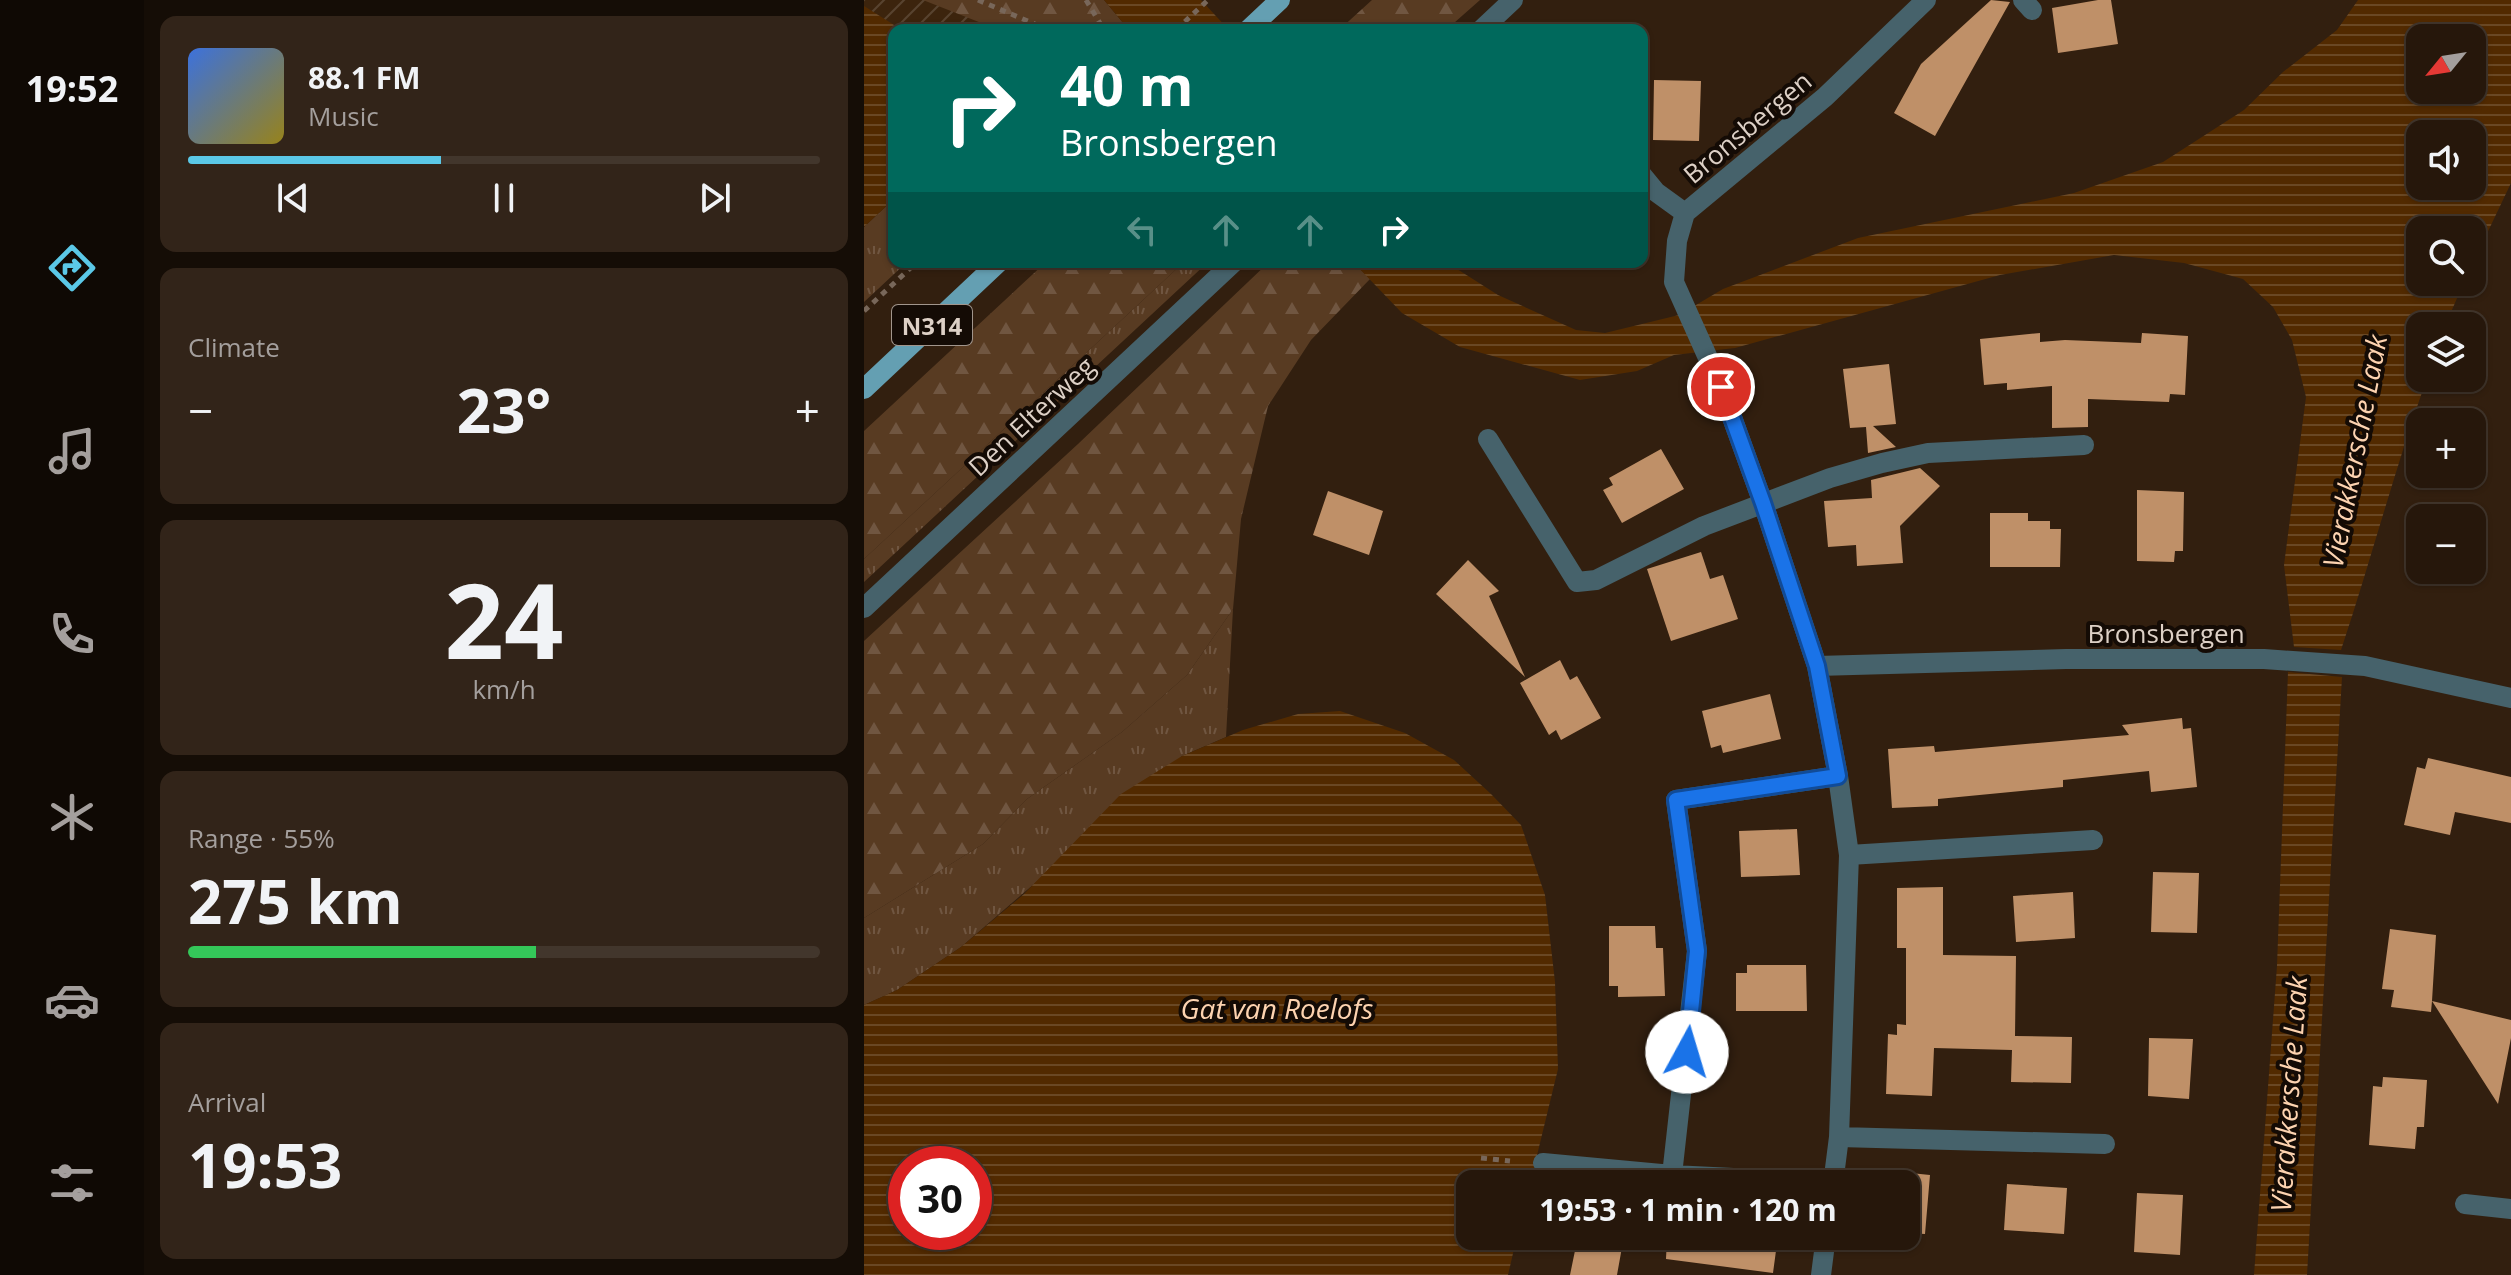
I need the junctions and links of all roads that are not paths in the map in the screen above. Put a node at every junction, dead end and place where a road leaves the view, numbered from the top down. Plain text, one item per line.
1 (1280, 0) edge
2 (1513, 0) edge
3 (1926, 0) edge
4 (1254, 24) edge
5 (1487, 24) edge
6 (1648, 182) edge
7 (1685, 213) junction
8 (993, 268) edge
9 (1228, 268) edge
10 (864, 389) edge
11 (1488, 439) dead end
12 (2084, 445) dead end
13 (1763, 503) junction
14 (864, 608) edge
15 (1817, 666) junction
16 (2511, 698) edge
17 (1838, 776) junction
18 (2093, 840) dead end
19 (1849, 855) junction
20 (1839, 1137) junction
21 (2105, 1144) dead end
22 (1543, 1163) dead end
23 (1618, 1170) edge
24 (1673, 1170) edge
25 (1835, 1170) edge
26 (2465, 1204) dead end
27 (2511, 1209) edge
28 (1824, 1250) edge
29 (1821, 1275) edge

1 - 4 main road
2 - 5 street
3 - 7 street, Bronsbergen
6 - 7 street
7 - 13 street, Bronsbergen
8 - 10 main road, N314
9 - 14 street, Den Elterweg
11 - 13 street
12 - 13 street
13 - 15 street, Bronsbergen
15 - 16 street, Bronsbergen
15 - 17 street, Bronsbergen
17 - 19 street, Bronsbergen
17 - 24 street
18 - 19 street
19 - 20 street, Bronsbergen
20 - 21 street
20 - 25 street, Bronsbergen
22 - 23 street, Bronsbergen
26 - 27 street
28 - 29 street

